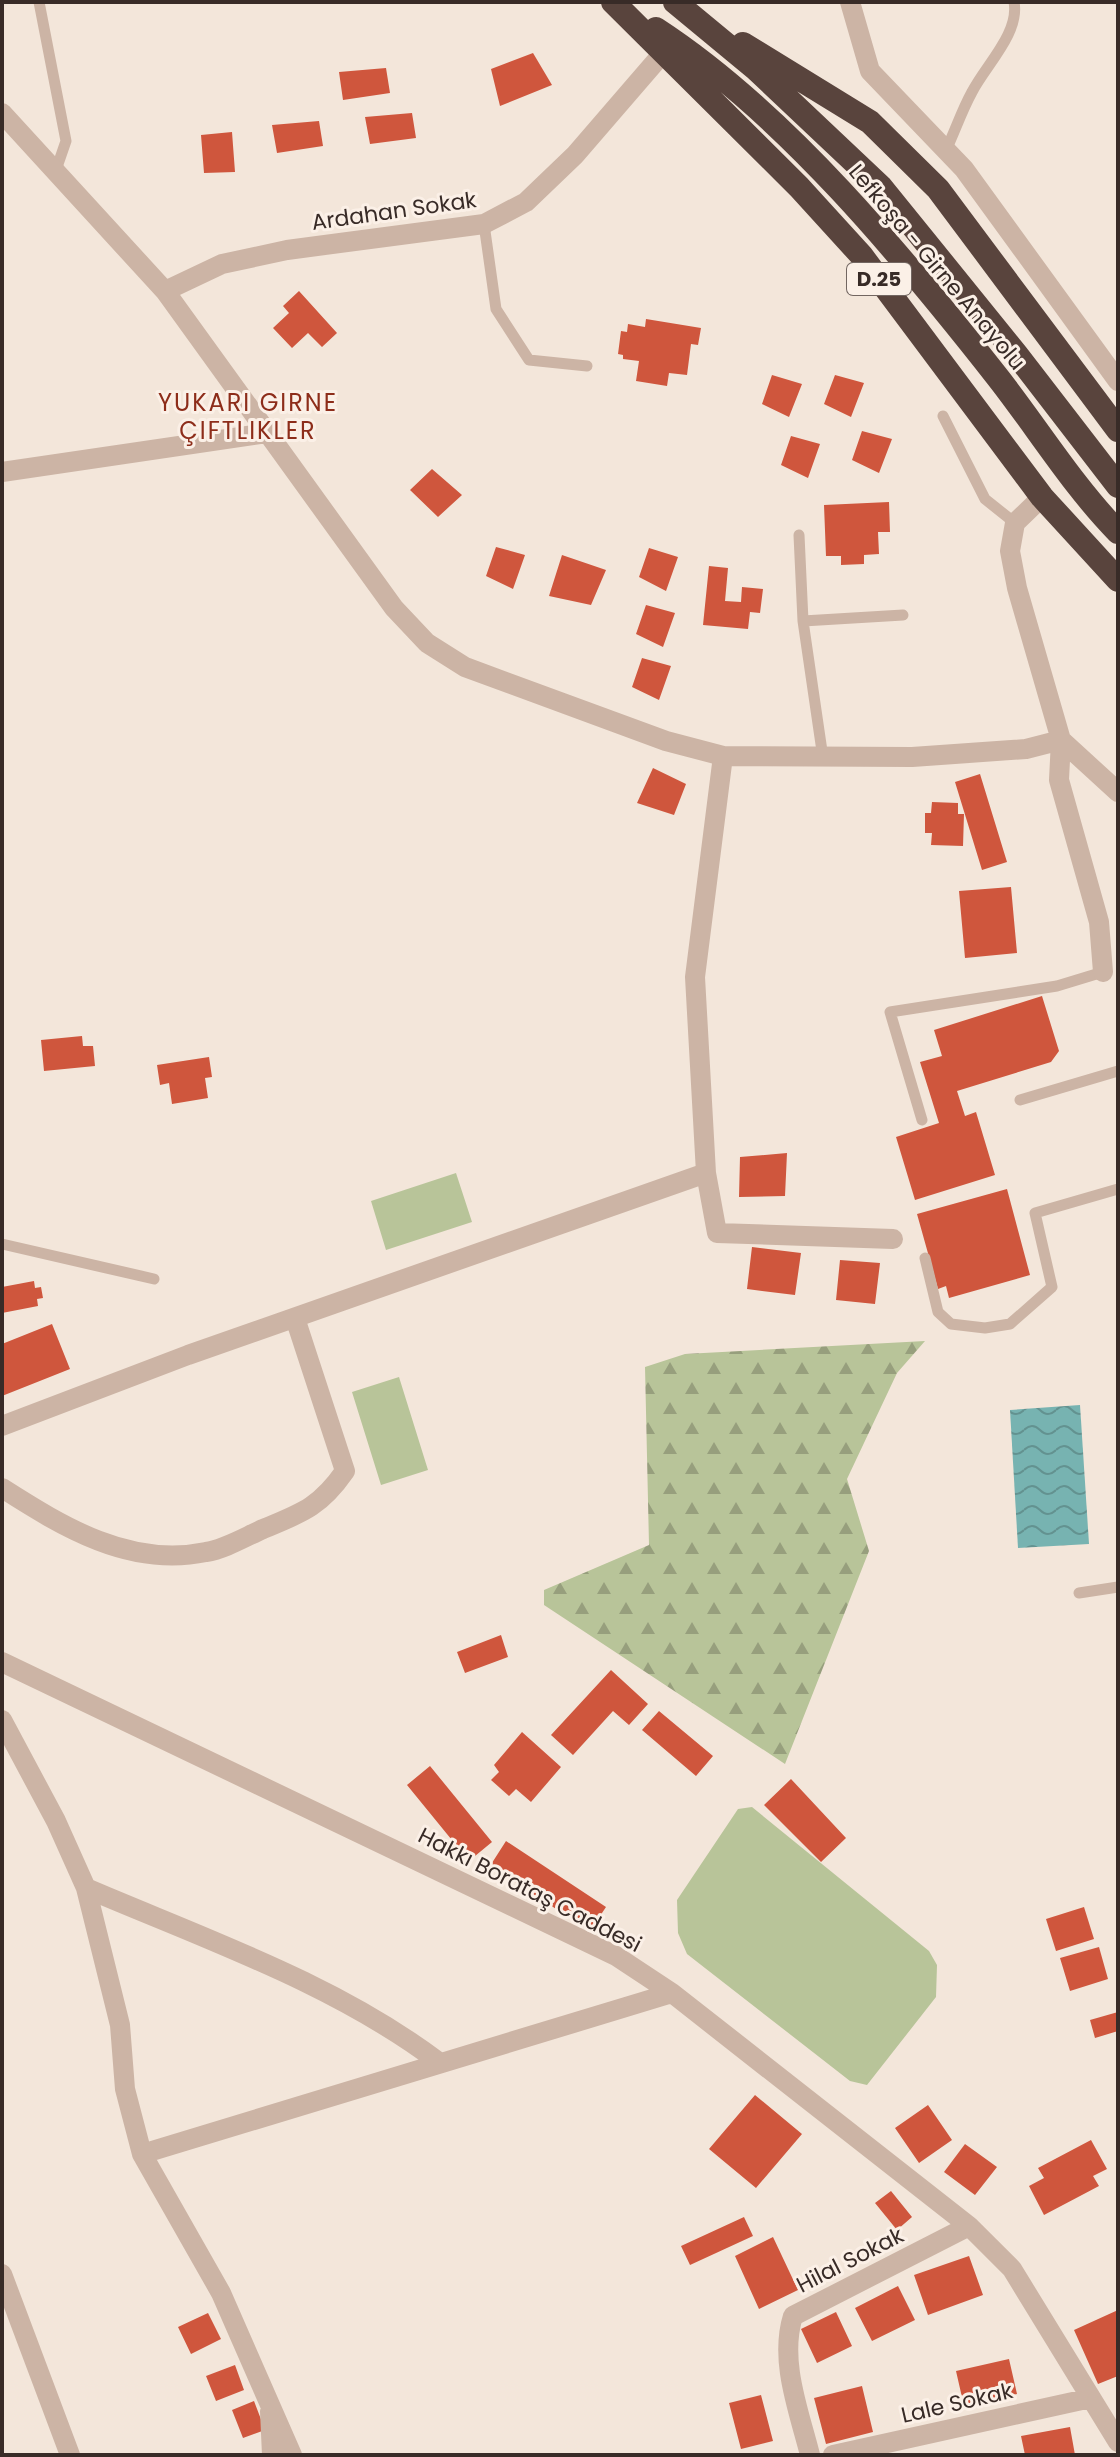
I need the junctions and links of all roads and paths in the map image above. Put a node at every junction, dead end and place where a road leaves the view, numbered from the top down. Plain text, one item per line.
1 (39, 2) edge
2 (614, 2) edge
3 (850, 2) edge
4 (1014, 2) edge
5 (677, 3) edge
6 (663, 53) junction
7 (2, 113) edge
8 (946, 150) junction
9 (56, 170) junction
10 (484, 224) junction
11 (165, 291) junction
12 (587, 366) dead end
13 (1118, 381) edge
14 (943, 416) dead end
15 (1118, 430) edge
16 (267, 433) junction
17 (2, 472) edge
18 (1118, 486) edge
19 (1042, 497) junction
20 (1015, 523) junction
21 (1118, 532) edge
22 (799, 535) dead end
23 (1118, 580) edge
24 (903, 615) dead end
25 (803, 621) junction
26 (1061, 740) junction
27 (723, 756) junction
28 (823, 758) junction
29 (1118, 792) edge
30 (1103, 972) joint
31 (1118, 1071) edge
32 (1020, 1100) dead end
33 (922, 1120) dead end
34 (706, 1173) junction
35 (1118, 1189) edge
36 (893, 1239) dead end
37 (2, 1244) edge
38 (925, 1258) dead end
39 (154, 1279) dead end
40 (295, 1318) junction
41 (2, 1426) edge
42 (2, 1488) edge
43 (1118, 1587) edge
44 (1079, 1593) dead end
45 (2, 1662) edge
46 (2, 1720) edge
47 (86, 1888) junction
48 (672, 1993) junction
49 (440, 2063) junction
50 (142, 2154) junction
51 (969, 2226) junction
52 (2, 2274) edge
53 (269, 2395) junction
54 (1091, 2398) junction
55 (1118, 2442) edge
56 (70, 2455) edge
57 (272, 2455) edge
58 (292, 2455) edge
59 (810, 2455) edge
60 (833, 2455) edge

1 - 9 lane
2 - 6 highway, D.25
2 - 21 highway, Lefkoşa - Girne Anayolu / D.25
3 - 8 street
4 - 8 lane
5 - 15 highway, D.25
5 - 18 highway, Lefkoşa - Girne Anayolu / D.25
6 - 10 street, Ardahan Sokak
6 - 19 highway, D.25
7 - 9 street
8 - 13 street
9 - 11 street
10 - 11 street, Ardahan Sokak
10 - 12 lane
11 - 16 street
14 - 20 lane
16 - 17 street
16 - 27 street
19 - 20 street
19 - 23 highway, D.25
20 - 26 street
22 - 25 lane
24 - 25 lane
25 - 28 lane
26 - 28 street
26 - 29 street
26 - 30 street
27 - 28 street
27 - 34 street
30 - 33 lane
31 - 32 lane
34 - 36 street
34 - 40 street
35 - 38 lane
37 - 39 lane
40 - 41 street
40 - 42 street
43 - 44 lane
45 - 48 street, Hakkı Borataş Caddesi
46 - 47 street
47 - 49 street
47 - 50 street
48 - 49 street
48 - 51 street, Hakkı Borataş Caddesi
49 - 50 street
50 - 53 street
51 - 54 street, Hakkı Borataş Caddesi
51 - 59 street, Hilal Sokak
52 - 56 street
53 - 57 street
53 - 58 street
54 - 55 street, Hakkı Borataş Caddesi
54 - 60 street, Lale Sokak

